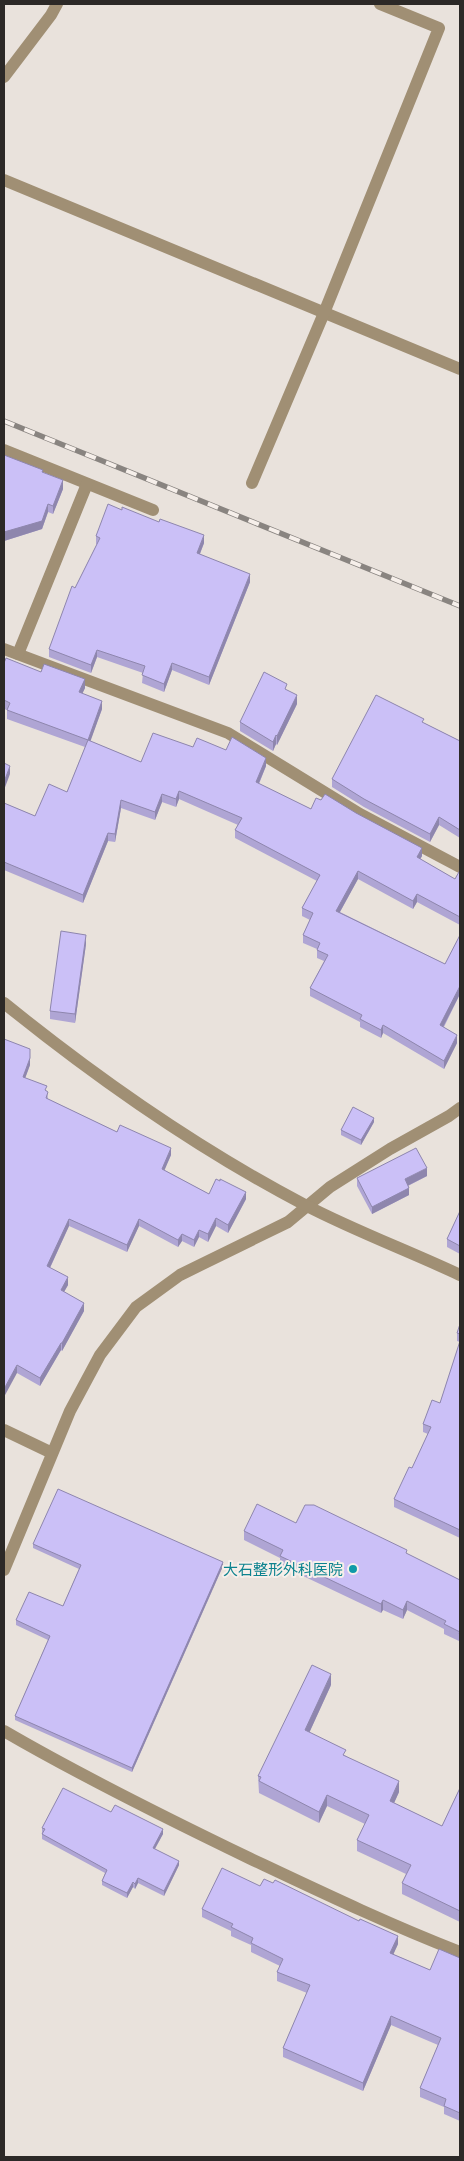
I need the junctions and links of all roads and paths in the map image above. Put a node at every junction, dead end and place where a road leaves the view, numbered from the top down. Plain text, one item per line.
1 (57, 4) edge
2 (380, 4) edge
3 (4, 77) edge
4 (4, 180) edge
5 (324, 313) junction
6 (460, 369) edge
7 (4, 450) edge
8 (252, 483) dead end
9 (87, 484) junction
10 (153, 510) dead end
11 (4, 649) edge
12 (18, 654) junction
13 (460, 867) edge
14 (4, 1004) edge
15 (460, 1108) edge
16 (306, 1205) junction
17 (460, 1275) edge
18 (4, 1430) edge
19 (52, 1453) junction
20 (4, 1570) edge
21 (4, 1731) edge
22 (460, 1952) edge

1 - 3 street
2 - 5 street
4 - 5 street
5 - 6 street
5 - 8 street
7 - 9 street
9 - 10 street
9 - 12 street
11 - 12 street
12 - 13 street
14 - 16 street
15 - 16 street
16 - 17 street
16 - 19 street
18 - 19 street
19 - 20 street
21 - 22 street

